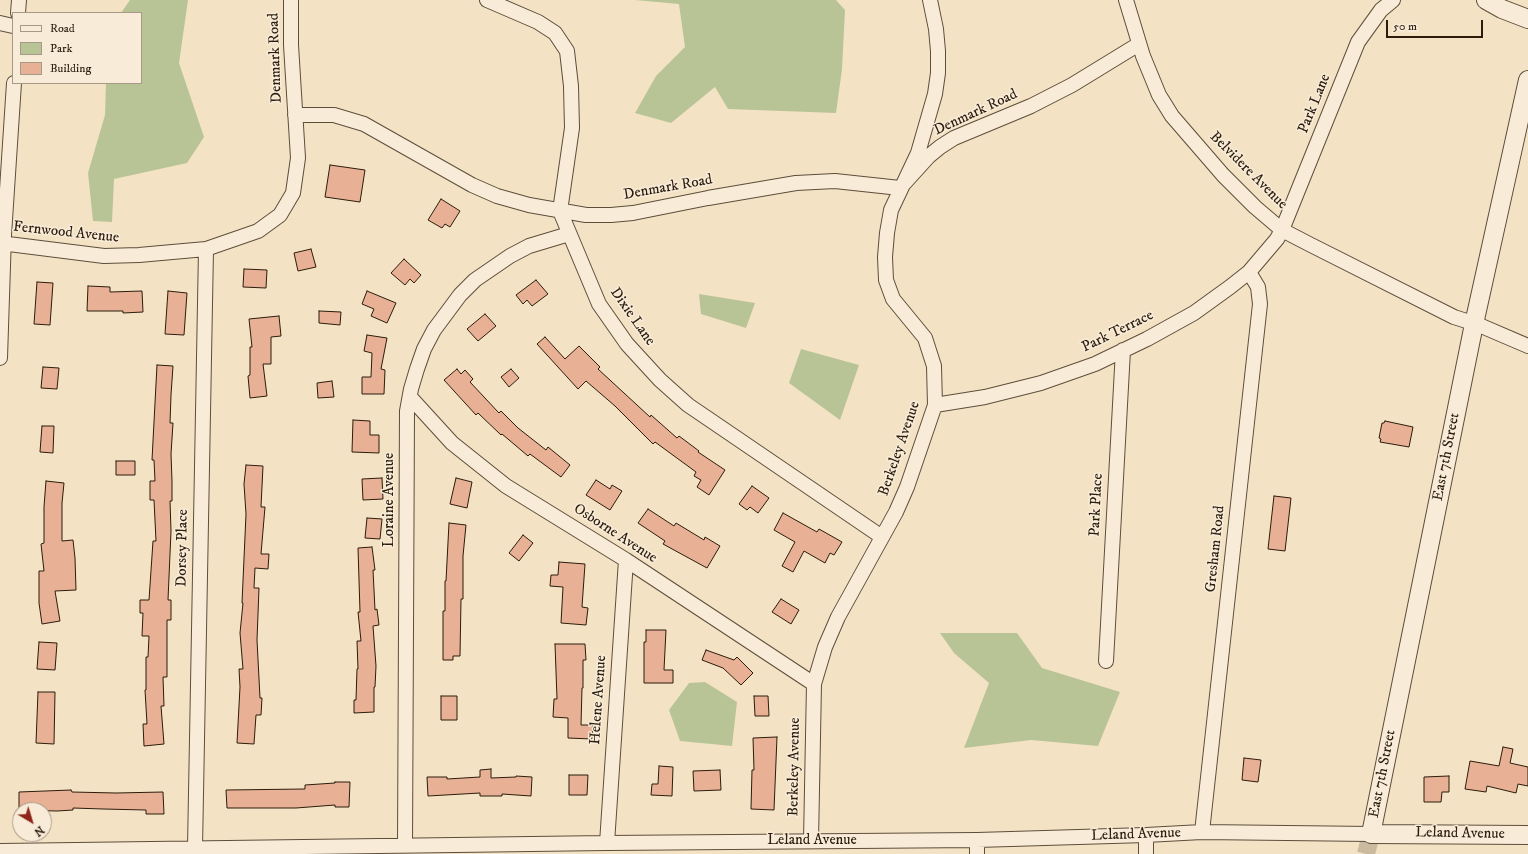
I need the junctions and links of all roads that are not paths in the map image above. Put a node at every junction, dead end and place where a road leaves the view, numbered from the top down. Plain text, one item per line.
1 (19, 0) edge
2 (291, 0) edge
3 (487, 0) edge
4 (930, 0) edge
5 (1126, 0) edge
6 (1393, 0) edge
7 (1486, 0) edge
8 (18, 12) edge
9 (1528, 19) edge
10 (0, 23) edge
11 (12, 26) edge
12 (1139, 44) junction
13 (1528, 80) edge
14 (14, 84) edge
15 (295, 115) junction
16 (900, 188) junction
17 (560, 211) junction
18 (1282, 230) junction
19 (569, 234) junction
20 (2, 244) edge
21 (206, 249) junction
22 (1249, 272) junction
23 (1474, 324) junction
24 (1528, 346) edge
25 (1123, 350) junction
26 (0, 358) edge
27 (410, 397) junction
28 (935, 405) junction
29 (882, 537) junction
30 (626, 560) junction
31 (1106, 661) dead end
32 (814, 684) junction
33 (1202, 832) junction
34 (1371, 834) junction
35 (1146, 835) junction
36 (1528, 835) edge
37 (810, 841) junction
38 (607, 843) junction
39 (406, 845) junction
40 (977, 847) edge
41 (194, 848) junction
42 (0, 851) edge
43 (111, 852) edge
44 (1146, 854) edge

1 - 8 street
2 - 15 street, Denmark Road
3 - 17 street, Dixie Lane
4 - 16 street, Berkeley Avenue
5 - 12 street, Belvidere Avenue
6 - 18 street, Park Lane
7 - 9 street
10 - 11 street
12 - 16 street, Denmark Road
12 - 18 street, Belvidere Avenue
13 - 23 street, East 7th Street
14 - 20 street
15 - 17 street, Denmark Road
15 - 21 street, Fernwood Avenue
16 - 17 street, Denmark Road
16 - 28 street, Berkeley Avenue
17 - 19 street, Dixie Lane
18 - 22 street, Park Terrace
18 - 23 street, Belvidere Avenue
19 - 27 street, Loraine Avenue
19 - 29 street, Dixie Lane
20 - 21 street, Fernwood Avenue
20 - 26 street
21 - 41 street, Dorsey Place
22 - 25 street, Park Terrace
22 - 33 street, Gresham Road
23 - 24 street, Belvidere Avenue
23 - 34 street, East 7th Street
25 - 28 street, Park Terrace
25 - 31 street, Park Place
27 - 30 street, Osborne Avenue
27 - 39 street, Loraine Avenue
28 - 29 street, Berkeley Avenue
29 - 32 street, Berkeley Avenue
30 - 32 street, Osborne Avenue
30 - 38 street, Helene Avenue
32 - 37 street, Berkeley Avenue
33 - 34 street, Leland Avenue
33 - 35 street, Leland Avenue
34 - 36 street, Leland Avenue
35 - 40 street, Leland Avenue
35 - 44 street
37 - 38 street, Leland Avenue
37 - 40 street, Leland Avenue
38 - 39 street, Leland Avenue
39 - 41 street, Leland Avenue
41 - 43 street, Leland Avenue
42 - 43 street, Leland Avenue

